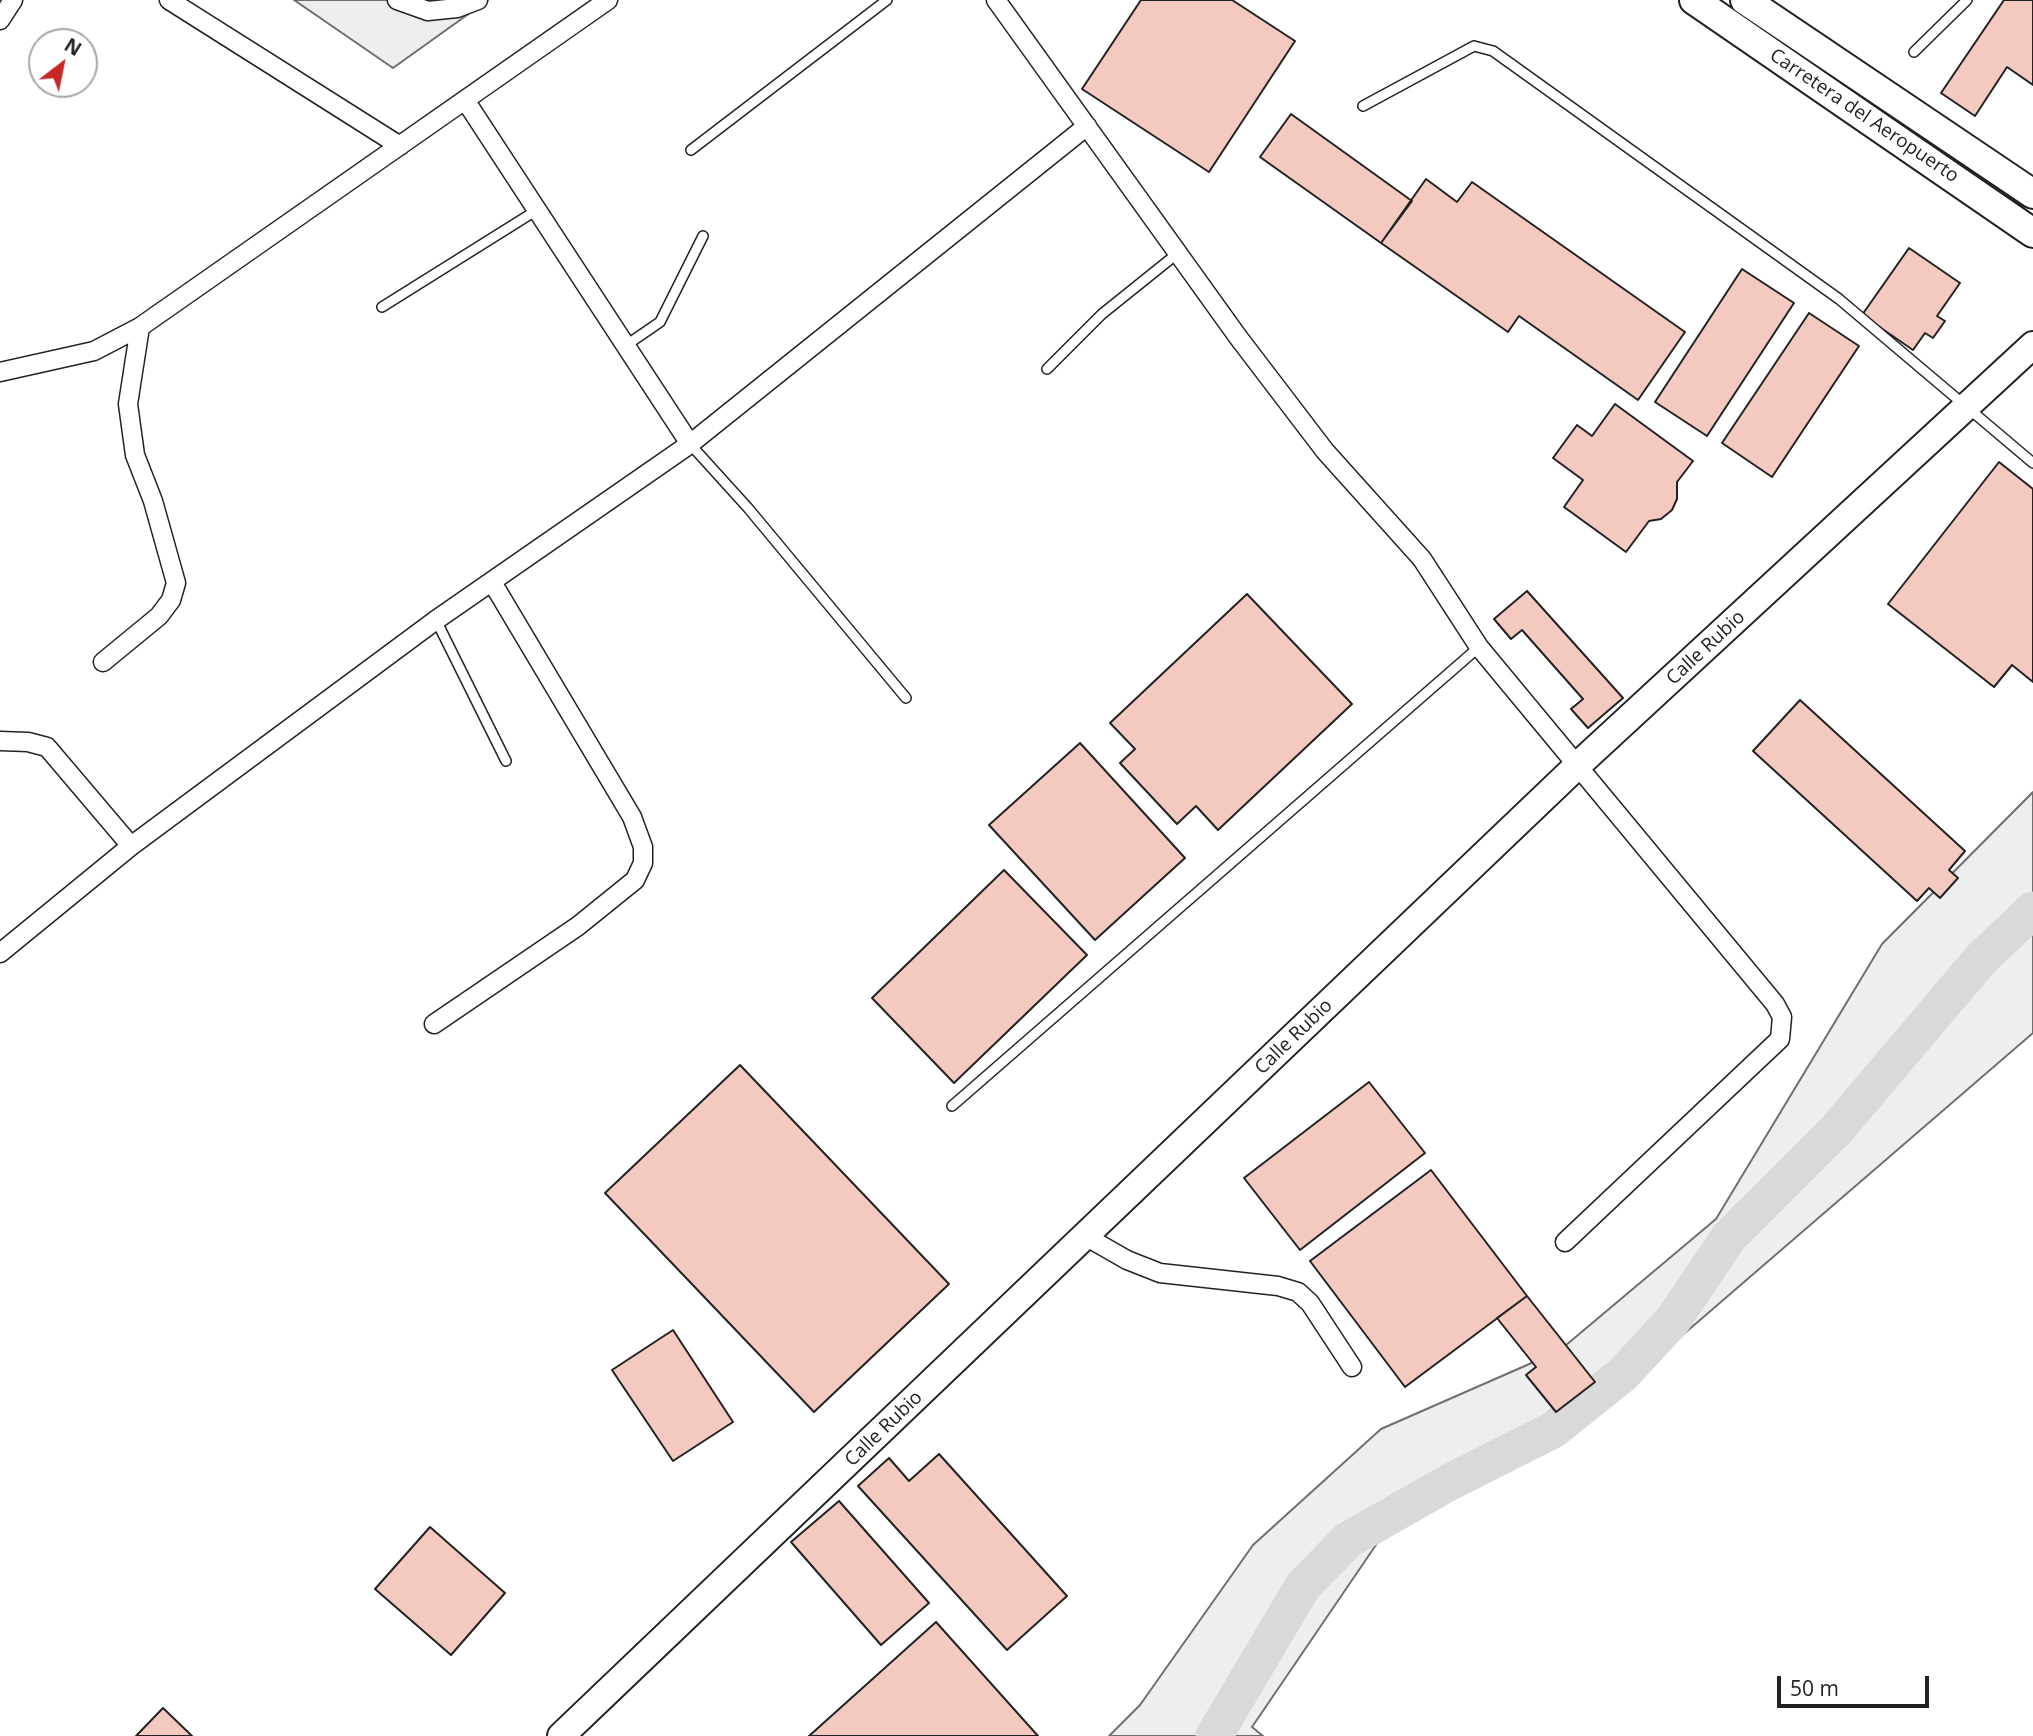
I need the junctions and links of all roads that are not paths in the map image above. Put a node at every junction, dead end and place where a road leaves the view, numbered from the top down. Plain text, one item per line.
1 (13, 0) edge
2 (169, 0) edge
3 (397, 0) edge
4 (478, 0) edge
5 (608, 0) edge
6 (887, 0) edge
7 (996, 0) edge
8 (1694, 0) edge
9 (1745, 0) edge
10 (1967, 0) edge
11 (0, 20) edge
12 (1914, 52) dead end
13 (464, 100) junction
14 (1363, 106) dead end
15 (1087, 126) junction
16 (400, 146) junction
17 (691, 150) dead end
18 (2033, 194) edge
19 (537, 210) junction
20 (2033, 233) edge
21 (703, 236) dead end
22 (1178, 253) junction
23 (382, 307) dead end
24 (140, 327) junction
25 (2033, 345) edge
26 (625, 346) junction
27 (1047, 369) dead end
28 (0, 372) edge
29 (1967, 407) junction
30 (690, 444) junction
31 (2033, 463) edge
32 (492, 582) junction
33 (436, 620) junction
34 (1479, 647) junction
35 (103, 662) dead end
36 (905, 698) dead end
37 (0, 741) edge
38 (506, 761) dead end
39 (1578, 765) junction
40 (131, 846) junction
41 (0, 953) edge
42 (434, 1024) dead end
43 (951, 1106) dead end
44 (1085, 1236) junction
45 (1565, 1242) dead end
46 (1352, 1367) dead end
47 (561, 1736) edge

1 - 11 street
2 - 16 street
3 - 4 street
5 - 13 street
6 - 17 lane
7 - 15 street
8 - 20 main road, Carretera del Aeropuerto
9 - 18 main road, Carretera del Aeropuerto
10 - 12 lane
13 - 16 street
13 - 19 street
14 - 29 lane
15 - 22 street
15 - 30 street
16 - 24 street
19 - 23 lane
19 - 26 street
21 - 26 lane
22 - 27 lane
22 - 34 street
24 - 28 street
24 - 35 street
25 - 29 street, Calle Rubio
26 - 30 street
29 - 31 lane
29 - 39 street, Calle Rubio
30 - 32 street
30 - 36 lane
32 - 33 street
32 - 42 street
33 - 38 lane
33 - 40 street
34 - 39 street
34 - 43 lane
37 - 40 street
39 - 44 street, Calle Rubio
39 - 45 street
40 - 41 street
44 - 46 street
44 - 47 street, Calle Rubio

